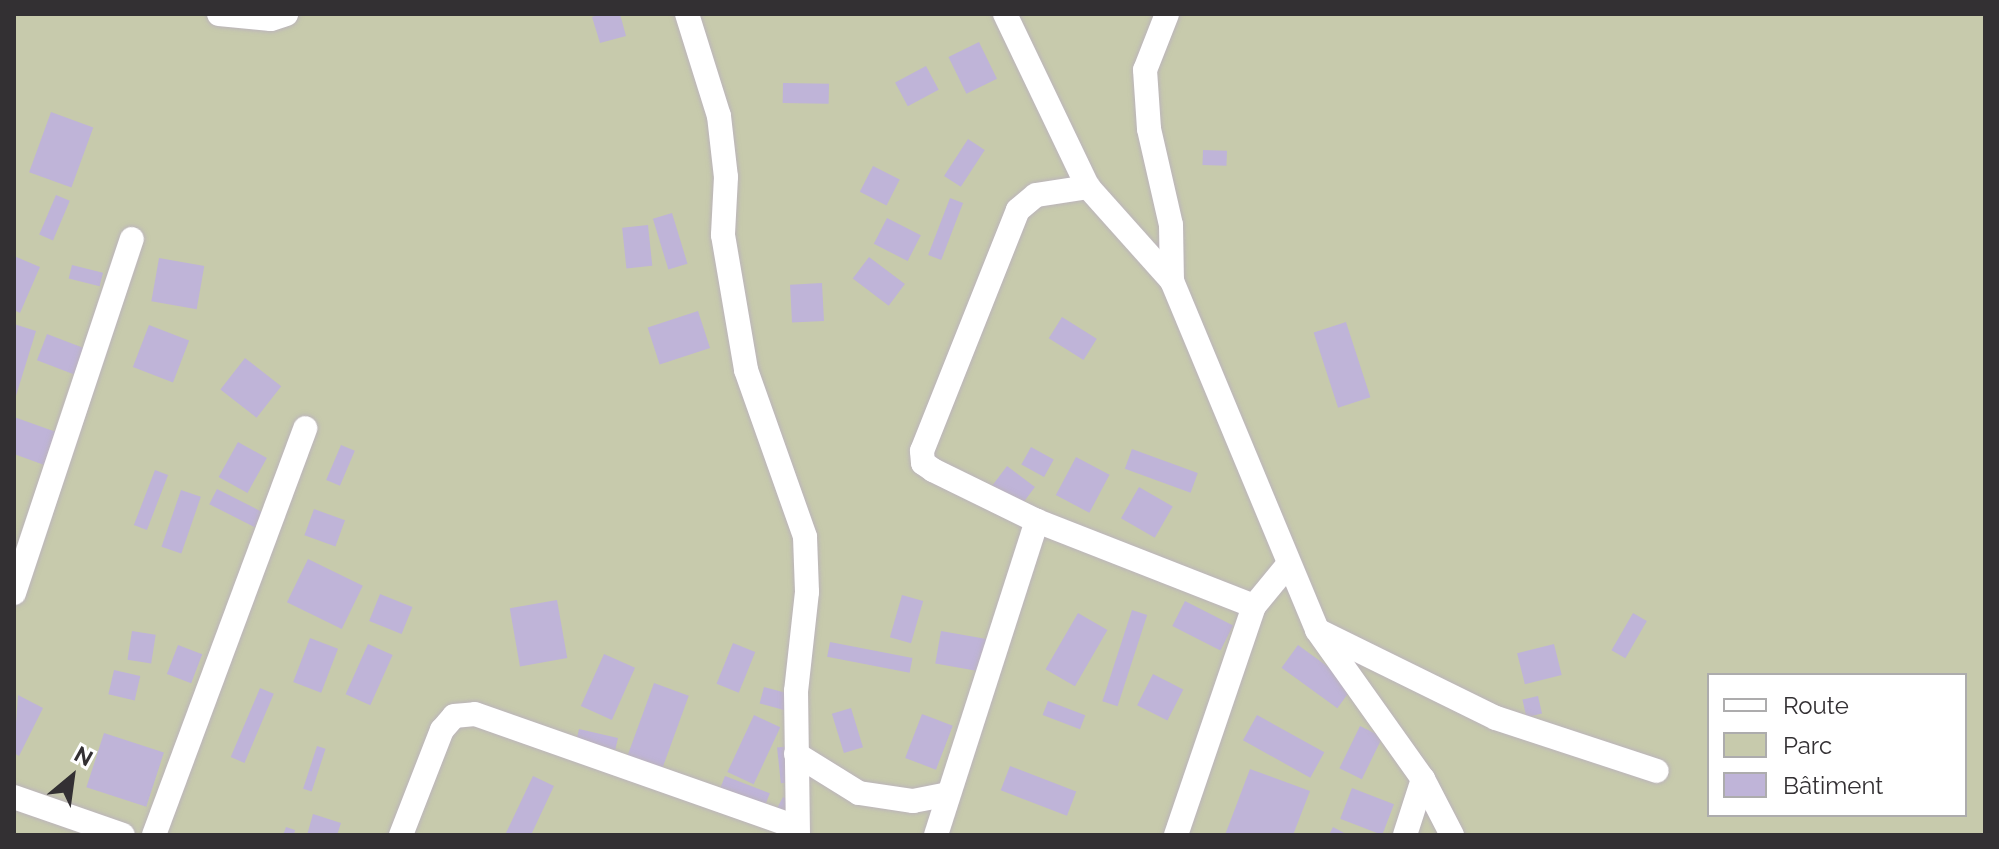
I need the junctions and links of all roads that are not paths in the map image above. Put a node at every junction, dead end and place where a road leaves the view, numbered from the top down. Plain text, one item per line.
1 (219, 14) edge
2 (286, 14) edge
3 (687, 14) edge
4 (1005, 14) edge
5 (1167, 14) edge
6 (1088, 187) junction
7 (132, 239) dead end
8 (1172, 281) junction
9 (305, 428) dead end
10 (1037, 521) junction
11 (1287, 566) junction
12 (14, 593) edge
13 (1254, 606) junction
14 (1317, 630) junction
15 (796, 754) junction
16 (1657, 771) dead end
17 (1423, 779) junction
18 (948, 794) junction
19 (14, 797) edge
20 (797, 831) edge
21 (123, 835) edge
22 (154, 835) edge
23 (401, 835) edge
24 (936, 835) edge
25 (1176, 835) edge
26 (1405, 835) edge
27 (1452, 835) edge

1 - 2 street
3 - 15 street
4 - 6 street
5 - 8 street
6 - 8 street
6 - 10 street
7 - 12 street
8 - 11 street
9 - 22 street
10 - 13 street
10 - 18 street
11 - 13 street
11 - 14 street
13 - 25 street
14 - 16 street
14 - 17 street
15 - 18 street
15 - 20 street
17 - 26 street
17 - 27 street
18 - 24 street
19 - 21 street
20 - 23 street

